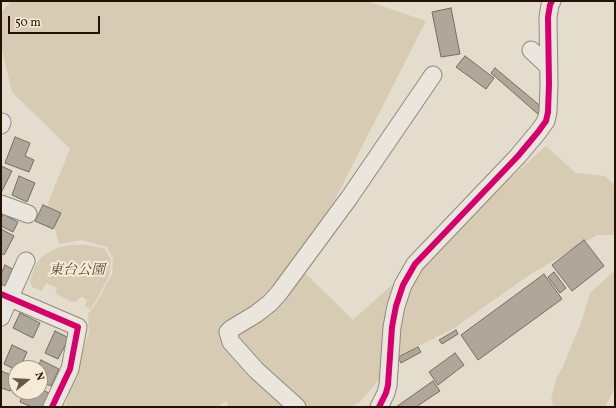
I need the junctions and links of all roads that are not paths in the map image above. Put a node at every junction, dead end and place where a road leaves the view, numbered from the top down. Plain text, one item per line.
1 (552, 1) edge
2 (531, 50) dead end
3 (548, 67) junction
4 (433, 75) dead end
5 (1, 122) edge
6 (1, 125) edge
7 (1, 204) edge
8 (28, 214) dead end
9 (26, 261) dead end
10 (5, 296) edge
11 (1, 317) edge
12 (52, 407) edge
13 (297, 407) edge
14 (379, 407) edge

1 - 3 street
2 - 3 street
3 - 14 street
4 - 13 street
5 - 6 street
7 - 8 street
9 - 10 street
10 - 11 street
10 - 12 street

